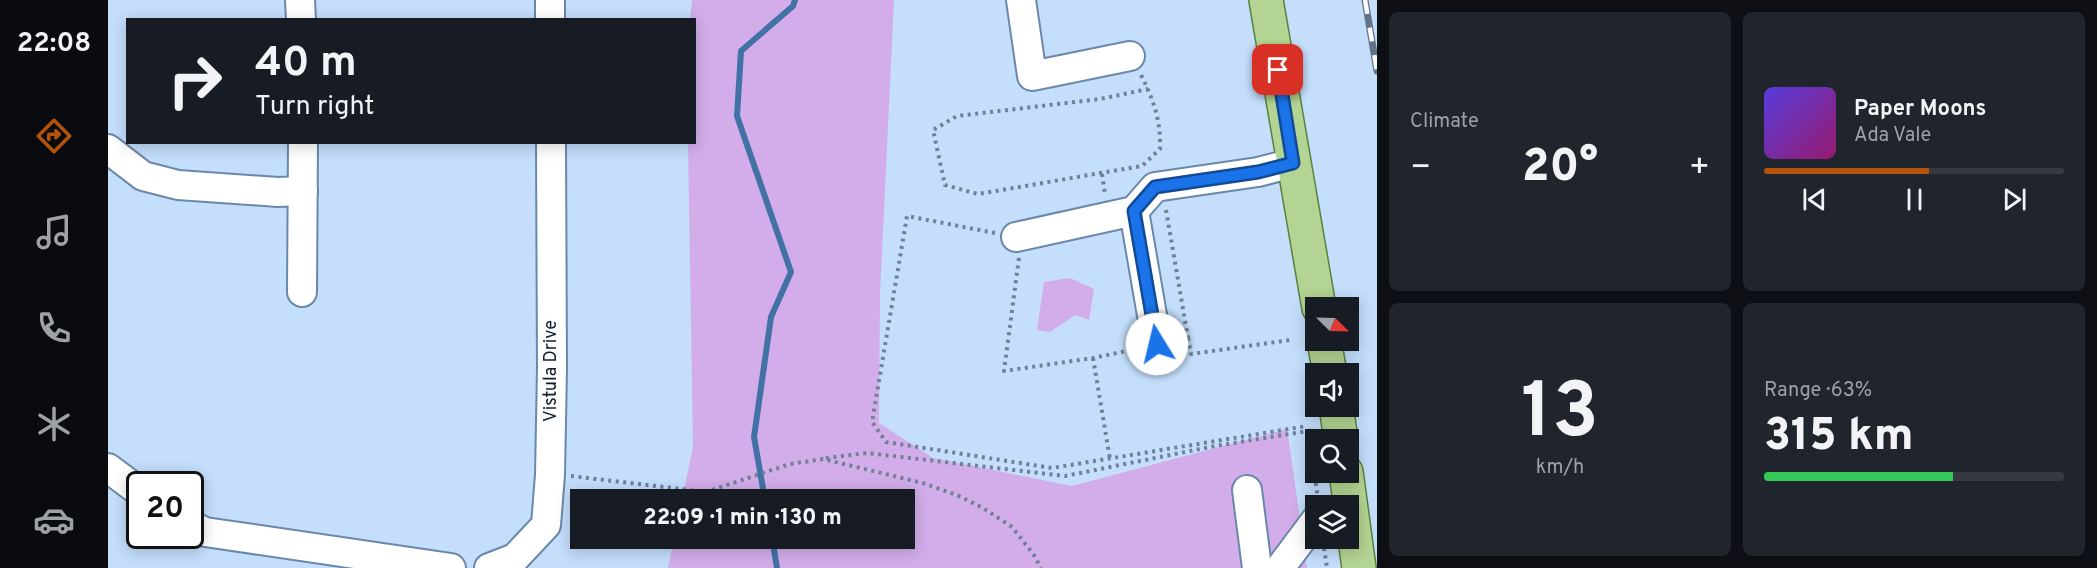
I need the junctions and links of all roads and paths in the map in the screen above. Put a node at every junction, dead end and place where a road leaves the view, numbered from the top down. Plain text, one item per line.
1 (300, 0) edge
2 (550, 0) edge
3 (1021, 0) edge
4 (1266, 0) edge
5 (301, 18) edge
6 (550, 18) edge
7 (1130, 56) joint
8 (1148, 89) junction
9 (303, 144) edge
10 (551, 144) edge
11 (108, 149) edge
12 (1293, 163) junction
13 (1163, 187) junction
14 (303, 191) junction
15 (1134, 211) junction
16 (1016, 237) junction
17 (302, 292) dead end
18 (1316, 297) edge
19 (1188, 338) junction
20 (1290, 340) dead end
21 (1157, 344) junction
22 (1093, 358) junction
23 (1326, 426) edge
24 (823, 459) junction
25 (1110, 459) junction
26 (108, 468) edge
27 (550, 475) junction
28 (126, 482) edge
29 (1247, 490) dead end
30 (1342, 490) edge
31 (1319, 495) edge
32 (204, 532) edge
33 (1305, 535) edge
34 (1324, 549) edge
35 (451, 568) edge
36 (489, 568) edge
37 (1041, 568) edge
38 (1257, 568) edge
39 (1280, 568) edge
40 (1327, 568) edge
41 (1359, 568) edge

1 - 5 street
2 - 6 street
3 - 7 street
4 - 12 main road
7 - 8 path
8 - 8 path
9 - 14 street
10 - 27 street, Vistula Drive
11 - 14 street
12 - 13 street
12 - 18 main road
13 - 15 street
13 - 19 path
14 - 17 street
15 - 16 street
15 - 21 street
16 - 22 path
16 - 25 path
19 - 20 path
19 - 21 path
21 - 22 path
22 - 25 path
23 - 24 path
23 - 25 path
23 - 31 path
24 - 27 path
24 - 37 path
26 - 28 street
27 - 36 street, Vistula Drive
29 - 38 street
30 - 41 main road
32 - 35 street
33 - 39 street
34 - 40 path

